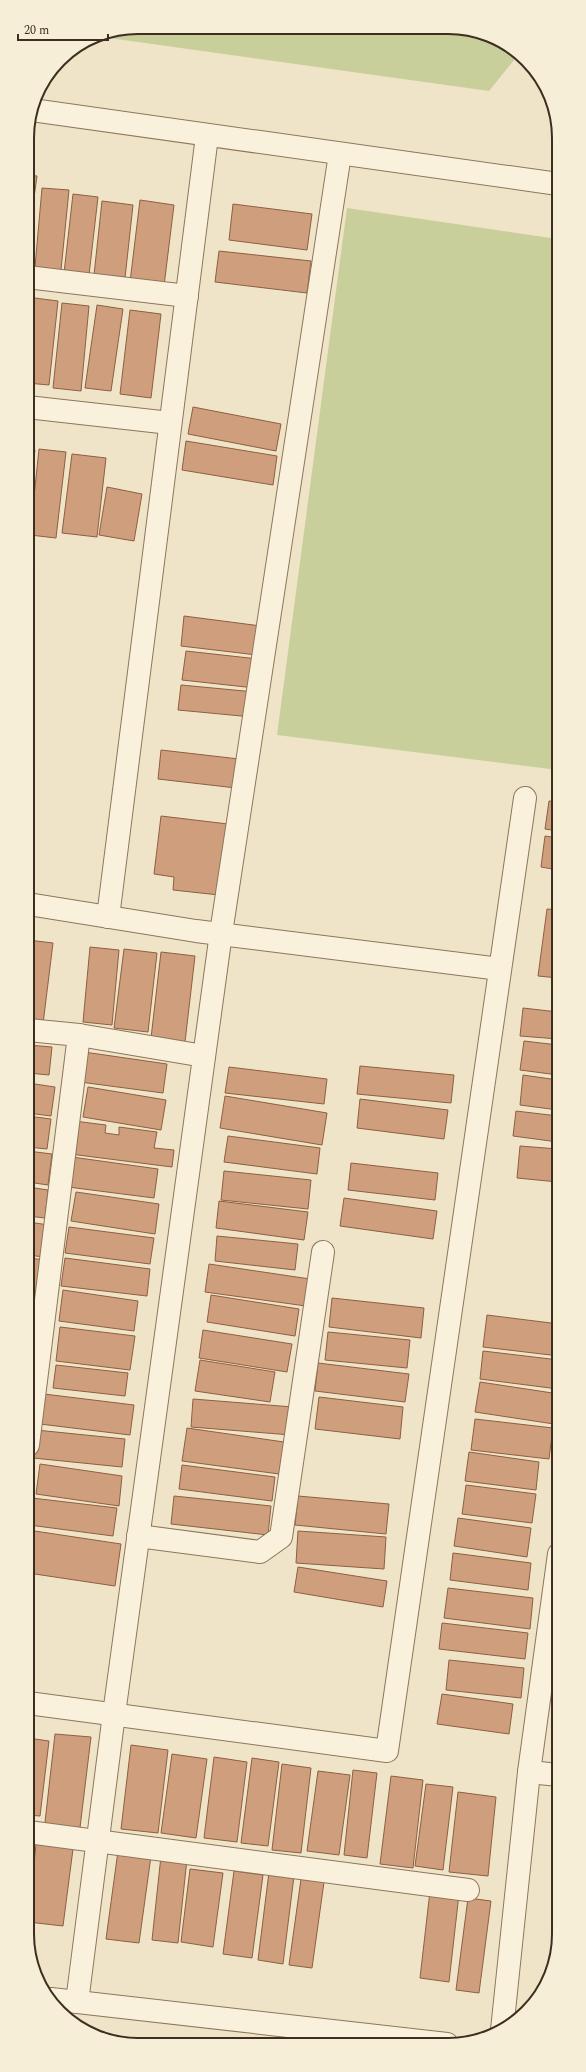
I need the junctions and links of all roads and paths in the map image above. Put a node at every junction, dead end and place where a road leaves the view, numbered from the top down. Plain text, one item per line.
1 (38, 111) edge
2 (207, 136) junction
3 (340, 154) junction
4 (552, 183) edge
5 (34, 278) edge
6 (186, 296) junction
7 (34, 407) edge
8 (170, 423) junction
9 (525, 798) dead end
10 (34, 905) edge
11 (108, 917) junction
12 (221, 933) junction
13 (500, 969) junction
14 (34, 1031) edge
15 (79, 1035) junction
16 (204, 1056) junction
17 (323, 1252) dead end
18 (34, 1397) edge
19 (138, 1536) junction
20 (552, 1605) edge
21 (34, 1704) edge
22 (114, 1714) junction
23 (529, 1772) junction
24 (552, 1774) edge
25 (34, 1833) edge
26 (97, 1841) junction
27 (468, 1890) dead end
28 (57, 2000) edge
29 (77, 2002) junction
30 (503, 2023) edge
31 (394, 2038) edge

1 - 2 street
2 - 3 street
2 - 6 street
3 - 4 street
3 - 12 street
5 - 6 street
6 - 8 street
7 - 8 street
8 - 11 street
9 - 13 street
10 - 11 street
11 - 12 street
12 - 13 street
12 - 16 street
13 - 22 street
14 - 15 street
15 - 16 street
15 - 18 street
16 - 19 street
17 - 19 street
19 - 22 street
20 - 23 street
21 - 22 street
22 - 26 street
23 - 24 street
23 - 30 street
25 - 26 street
26 - 27 street
26 - 29 street
28 - 29 street
29 - 31 street

